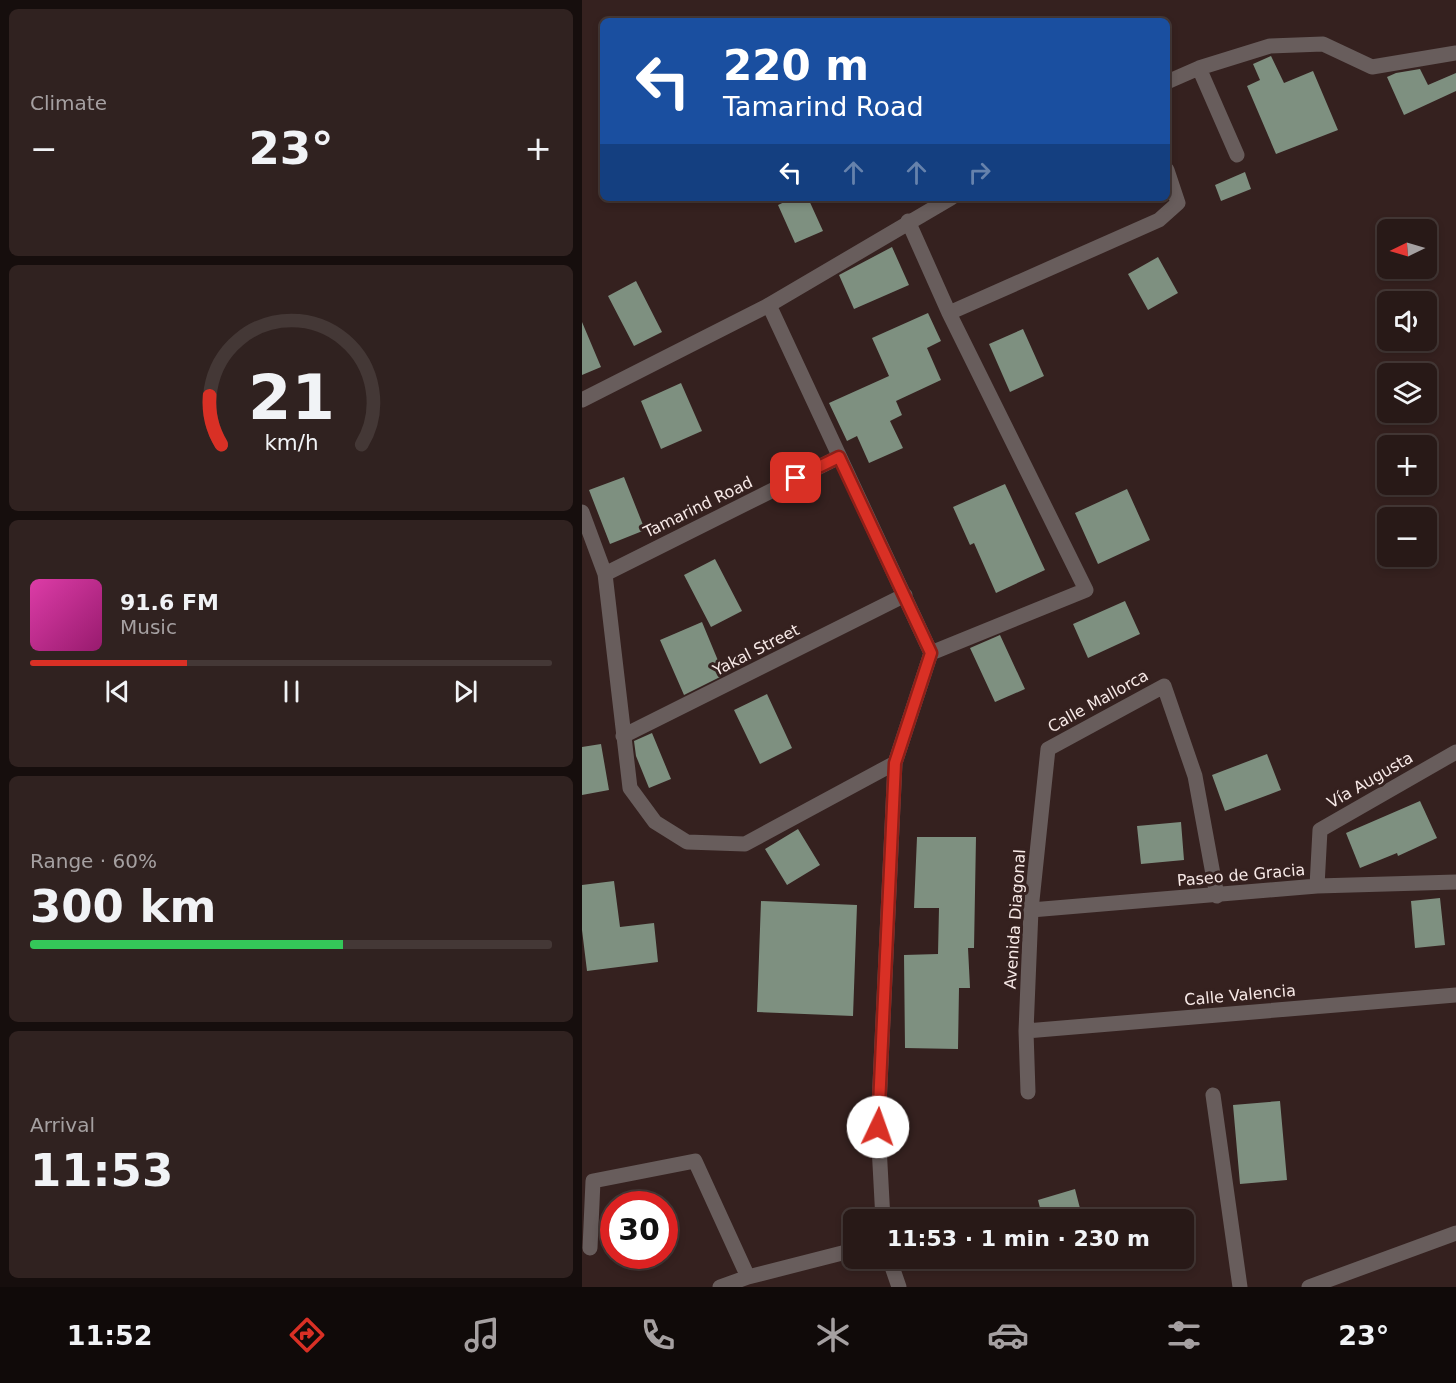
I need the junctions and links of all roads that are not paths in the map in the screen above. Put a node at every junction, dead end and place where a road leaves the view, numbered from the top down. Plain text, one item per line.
1 (1456, 53) edge
2 (1199, 68) junction
3 (1170, 81) edge
4 (1237, 155) dead end
5 (1170, 179) edge
6 (945, 201) edge
7 (908, 221) junction
8 (769, 305) junction
9 (949, 314) junction
10 (582, 400) edge
11 (839, 457) junction
12 (582, 512) edge
13 (605, 574) junction
14 (905, 595) junction
15 (931, 653) junction
16 (623, 736) junction
17 (1048, 749) joint
18 (1456, 752) edge
19 (895, 763) junction
20 (1456, 882) edge
21 (1317, 886) junction
22 (1217, 896) junction
23 (1031, 910) junction
24 (1456, 995) edge
25 (1026, 1031) junction
26 (1028, 1092) dead end
27 (1213, 1095) dead end
28 (882, 1209) edge
29 (1456, 1233) edge
30 (590, 1248) dead end
31 (843, 1253) edge
32 (893, 1269) edge
33 (748, 1276) junction
34 (720, 1287) edge
35 (899, 1287) edge
36 (1240, 1287) edge
37 (1309, 1287) edge

1 - 2 street
2 - 3 street
2 - 4 street
5 - 9 street
6 - 7 street
7 - 8 street
7 - 9 street
8 - 10 street
8 - 11 street
9 - 15 street
11 - 13 street, Tamarind Road
11 - 14 street
12 - 13 street
13 - 16 street
14 - 15 street
14 - 16 street, Yakal Street
15 - 19 street
16 - 19 street
17 - 22 street, Calle Mallorca
17 - 23 street, Avenida Diagonal
18 - 21 street, Vía Augusta
19 - 28 street
20 - 21 street, Paseo de Gracia
21 - 22 street, Paseo de Gracia
22 - 23 street, Paseo de Gracia
23 - 25 street, Avenida Diagonal
24 - 25 street, Calle Valencia
25 - 26 street, Avenida Diagonal
27 - 36 street
29 - 37 street
30 - 33 street
31 - 33 street
32 - 35 street
33 - 34 street

